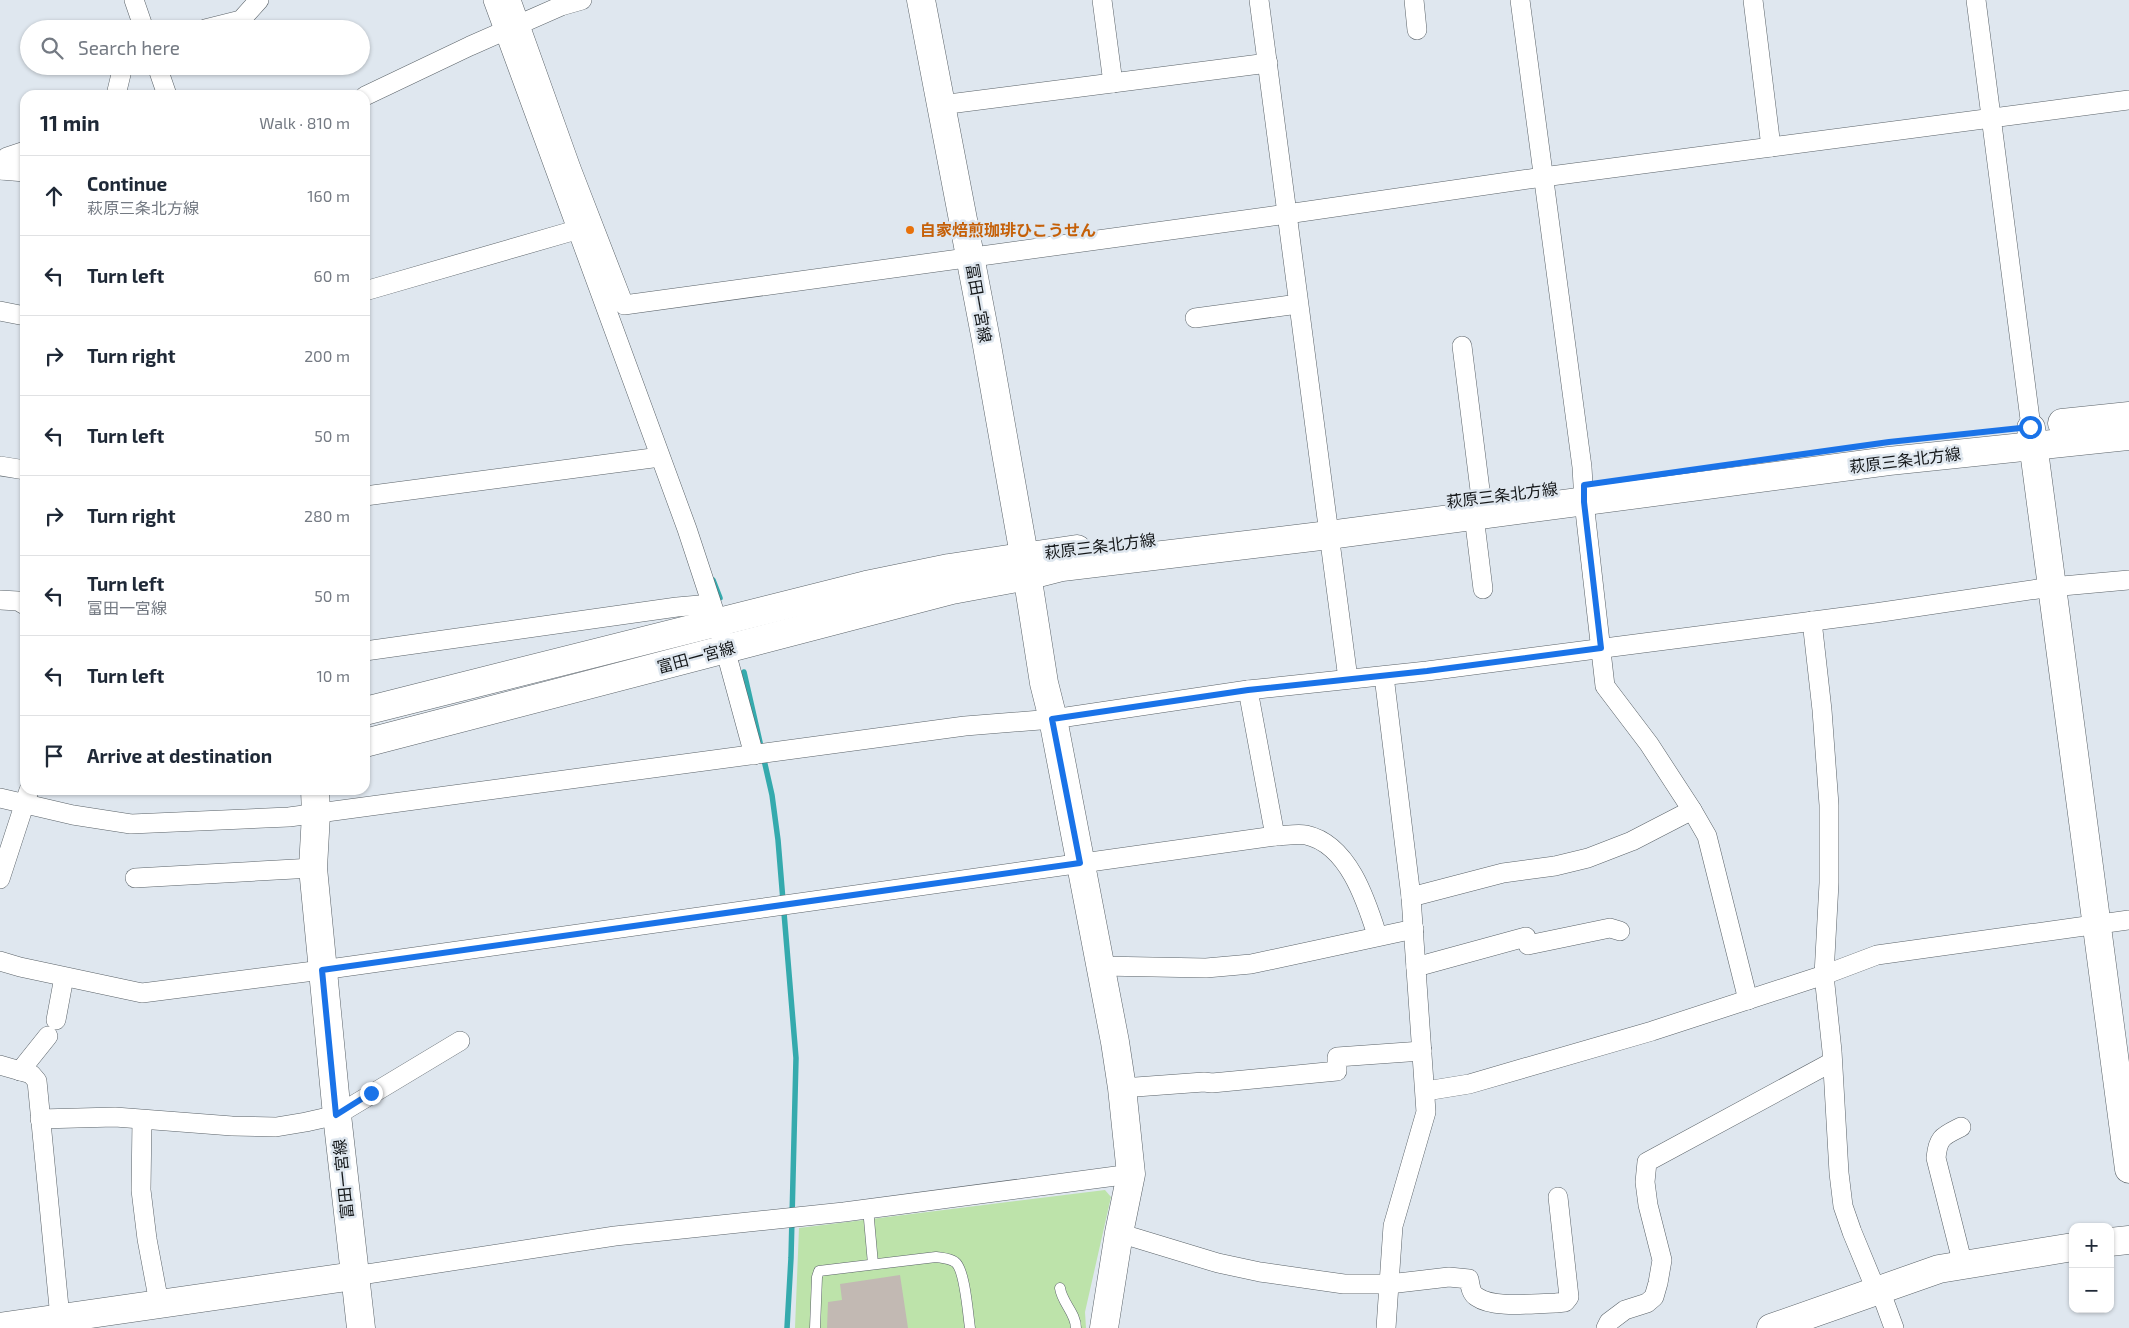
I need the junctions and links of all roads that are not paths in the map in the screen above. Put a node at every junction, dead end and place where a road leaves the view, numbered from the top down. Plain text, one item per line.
1 (130, 0) edge
2 (134, 0) edge
3 (260, 0) edge
4 (493, 0) edge
5 (511, 0) edge
6 (582, 0) edge
7 (921, 0) edge
8 (1102, 0) edge
9 (1260, 0) edge
10 (1414, 0) edge
11 (1520, 0) edge
12 (1753, 0) edge
13 (1976, 0) edge
14 (129, 20) edge
15 (141, 20) edge
16 (241, 20) edge
17 (512, 27) junction
18 (1417, 30) dead end
19 (1268, 63) junction
20 (121, 75) edge
21 (160, 75) edge
22 (1113, 83) junction
23 (117, 90) edge
24 (165, 90) edge
25 (370, 94) edge
26 (2129, 100) edge
27 (941, 105) junction
28 (1990, 118) junction
29 (1771, 147) junction
30 (20, 153) edge
31 (1, 169) edge
32 (20, 171) edge
33 (1543, 177) junction
34 (1287, 214) junction
35 (576, 230) junction
36 (970, 257) junction
37 (370, 289) edge
38 (1298, 304) junction
39 (0, 311) edge
40 (20, 315) edge
41 (1195, 318) dead end
42 (1462, 346) dead end
43 (2129, 416) edge
44 (2032, 436) junction
45 (2129, 436) edge
46 (660, 457) junction
47 (0, 466) edge
48 (20, 469) edge
49 (1584, 494) junction
50 (370, 495) edge
51 (1477, 507) junction
52 (1328, 527) junction
53 (1026, 566) junction
54 (2129, 580) edge
55 (2051, 587) junction
56 (1482, 589) dead end
57 (715, 614) junction
58 (1812, 621) junction
59 (1601, 648) junction
60 (724, 649) junction
61 (370, 650) edge
62 (1384, 676) junction
63 (1348, 679) junction
64 (1248, 690) junction
65 (370, 711) edge
66 (1052, 719) junction
67 (370, 742) edge
68 (760, 754) junction
69 (26, 797) edge
70 (0, 798) edge
71 (316, 802) edge
72 (1692, 810) junction
73 (1275, 836) junction
74 (1080, 863) junction
75 (313, 868) junction
76 (135, 878) dead end
77 (0, 879) edge
78 (1411, 897) junction
79 (2129, 920) edge
80 (2097, 924) junction
81 (1414, 929) junction
82 (1620, 931) dead end
83 (1377, 935) junction
84 (0, 961) edge
85 (1100, 966) junction
86 (1416, 967) junction
87 (322, 970) junction
88 (1824, 975) junction
89 (64, 976) junction
90 (1748, 1000) junction
91 (460, 1041) dead end
92 (1422, 1051) junction
93 (1832, 1062) junction
94 (0, 1065) edge
95 (20, 1071) junction
96 (1122, 1088) junction
97 (1426, 1091) junction
98 (336, 1115) junction
99 (40, 1119) junction
100 (142, 1120) junction
101 (1961, 1127) dead end
102 (2129, 1169) edge
103 (1131, 1174) junction
104 (1558, 1197) dead end
105 (868, 1208) junction
106 (1119, 1233) junction
107 (2129, 1240) edge
108 (2114, 1242) edge
109 (2069, 1249) edge
110 (873, 1264) junction
111 (1963, 1265) junction
112 (354, 1276) junction
113 (1389, 1284) junction
114 (1060, 1288) dead end
115 (1876, 1290) junction
116 (159, 1304) junction
117 (110, 1320) edge
118 (60, 1323) edge
119 (0, 1327) edge
120 (361, 1328) edge
121 (815, 1328) edge
122 (970, 1328) edge
123 (1076, 1328) edge
124 (1104, 1328) edge
125 (1386, 1328) edge
126 (1606, 1328) edge
127 (1771, 1328) edge
128 (1894, 1328) edge

1 - 14 street
2 - 15 street
3 - 16 street
4 - 17 street
5 - 17 street
6 - 17 street
7 - 27 main road, 冨田一宮線
8 - 22 street
9 - 19 street
10 - 18 street
11 - 33 street
12 - 29 street
13 - 28 street
17 - 25 street
17 - 35 street
17 - 36 street
19 - 22 street
19 - 34 street
20 - 23 street
21 - 24 street
22 - 27 street
26 - 28 street
27 - 36 main road, 冨田一宮線
28 - 29 street
28 - 44 street
29 - 33 street
30 - 31 street
31 - 32 street
33 - 34 street
33 - 49 street
34 - 36 street
34 - 38 street
35 - 37 street
35 - 46 street
36 - 53 main road, 冨田一宮線
38 - 41 street
38 - 52 street
39 - 40 street
42 - 51 street
43 - 44 main road, 萩原三条北方線
44 - 45 main road, 萩原三条北方線
44 - 49 main road, 萩原三条北方線
44 - 55 main road
46 - 50 street
46 - 57 street
47 - 48 street
49 - 51 main road, 萩原三条北方線
49 - 59 street
51 - 52 main road, 萩原三条北方線
51 - 56 street
52 - 53 main road, 萩原三条北方線
52 - 63 street
53 - 57 main road, 富田一宮線
53 - 60 main road, 富田一宮線
53 - 66 main road, 冨田一宮線
54 - 55 street
55 - 58 street
55 - 80 main road
57 - 60 street
57 - 61 street
57 - 65 main road, 富田一宮線
58 - 59 street
58 - 88 street
59 - 62 street
59 - 72 street
60 - 67 main road, 富田一宮線
60 - 68 street
62 - 63 street
62 - 78 street
63 - 64 street
64 - 66 street
64 - 73 street
66 - 68 street
66 - 74 main road, 冨田一宮線
68 - 71 street
69 - 70 street
69 - 71 street
69 - 77 street
71 - 75 main road, 富田一宮線
72 - 78 street
72 - 90 street
73 - 74 street
73 - 83 street
74 - 85 main road, 冨田一宮線
74 - 87 street
75 - 76 street
75 - 87 main road, 富田一宮線
78 - 81 street
79 - 80 street
80 - 88 street
80 - 102 main road
81 - 83 street
81 - 86 street
82 - 86 street
83 - 85 street
84 - 89 street
85 - 96 main road, 冨田一宮線
86 - 92 street
87 - 89 street
87 - 98 main road, 富田一宮線
88 - 90 street
88 - 93 street
89 - 95 street
90 - 97 street
91 - 98 street
92 - 96 street
92 - 97 street
93 - 115 street
93 - 126 street
94 - 95 street
95 - 99 street
96 - 103 main road, 冨田一宮線
97 - 113 street
98 - 100 street
98 - 112 main road, 富田一宮線
99 - 100 street
99 - 118 street
100 - 116 street
101 - 111 street
103 - 105 street
103 - 106 main road, 冨田一宮線
104 - 113 street
105 - 110 lane
105 - 112 street
106 - 113 street
106 - 124 main road, 冨田一宮線
107 - 108 main road
109 - 111 main road
110 - 121 lane
110 - 122 lane
111 - 115 main road
112 - 116 main road
112 - 120 main road, 富田一宮線
113 - 125 street
114 - 123 lane
115 - 127 main road
115 - 128 street
116 - 117 main road
117 - 118 main road
118 - 119 main road

